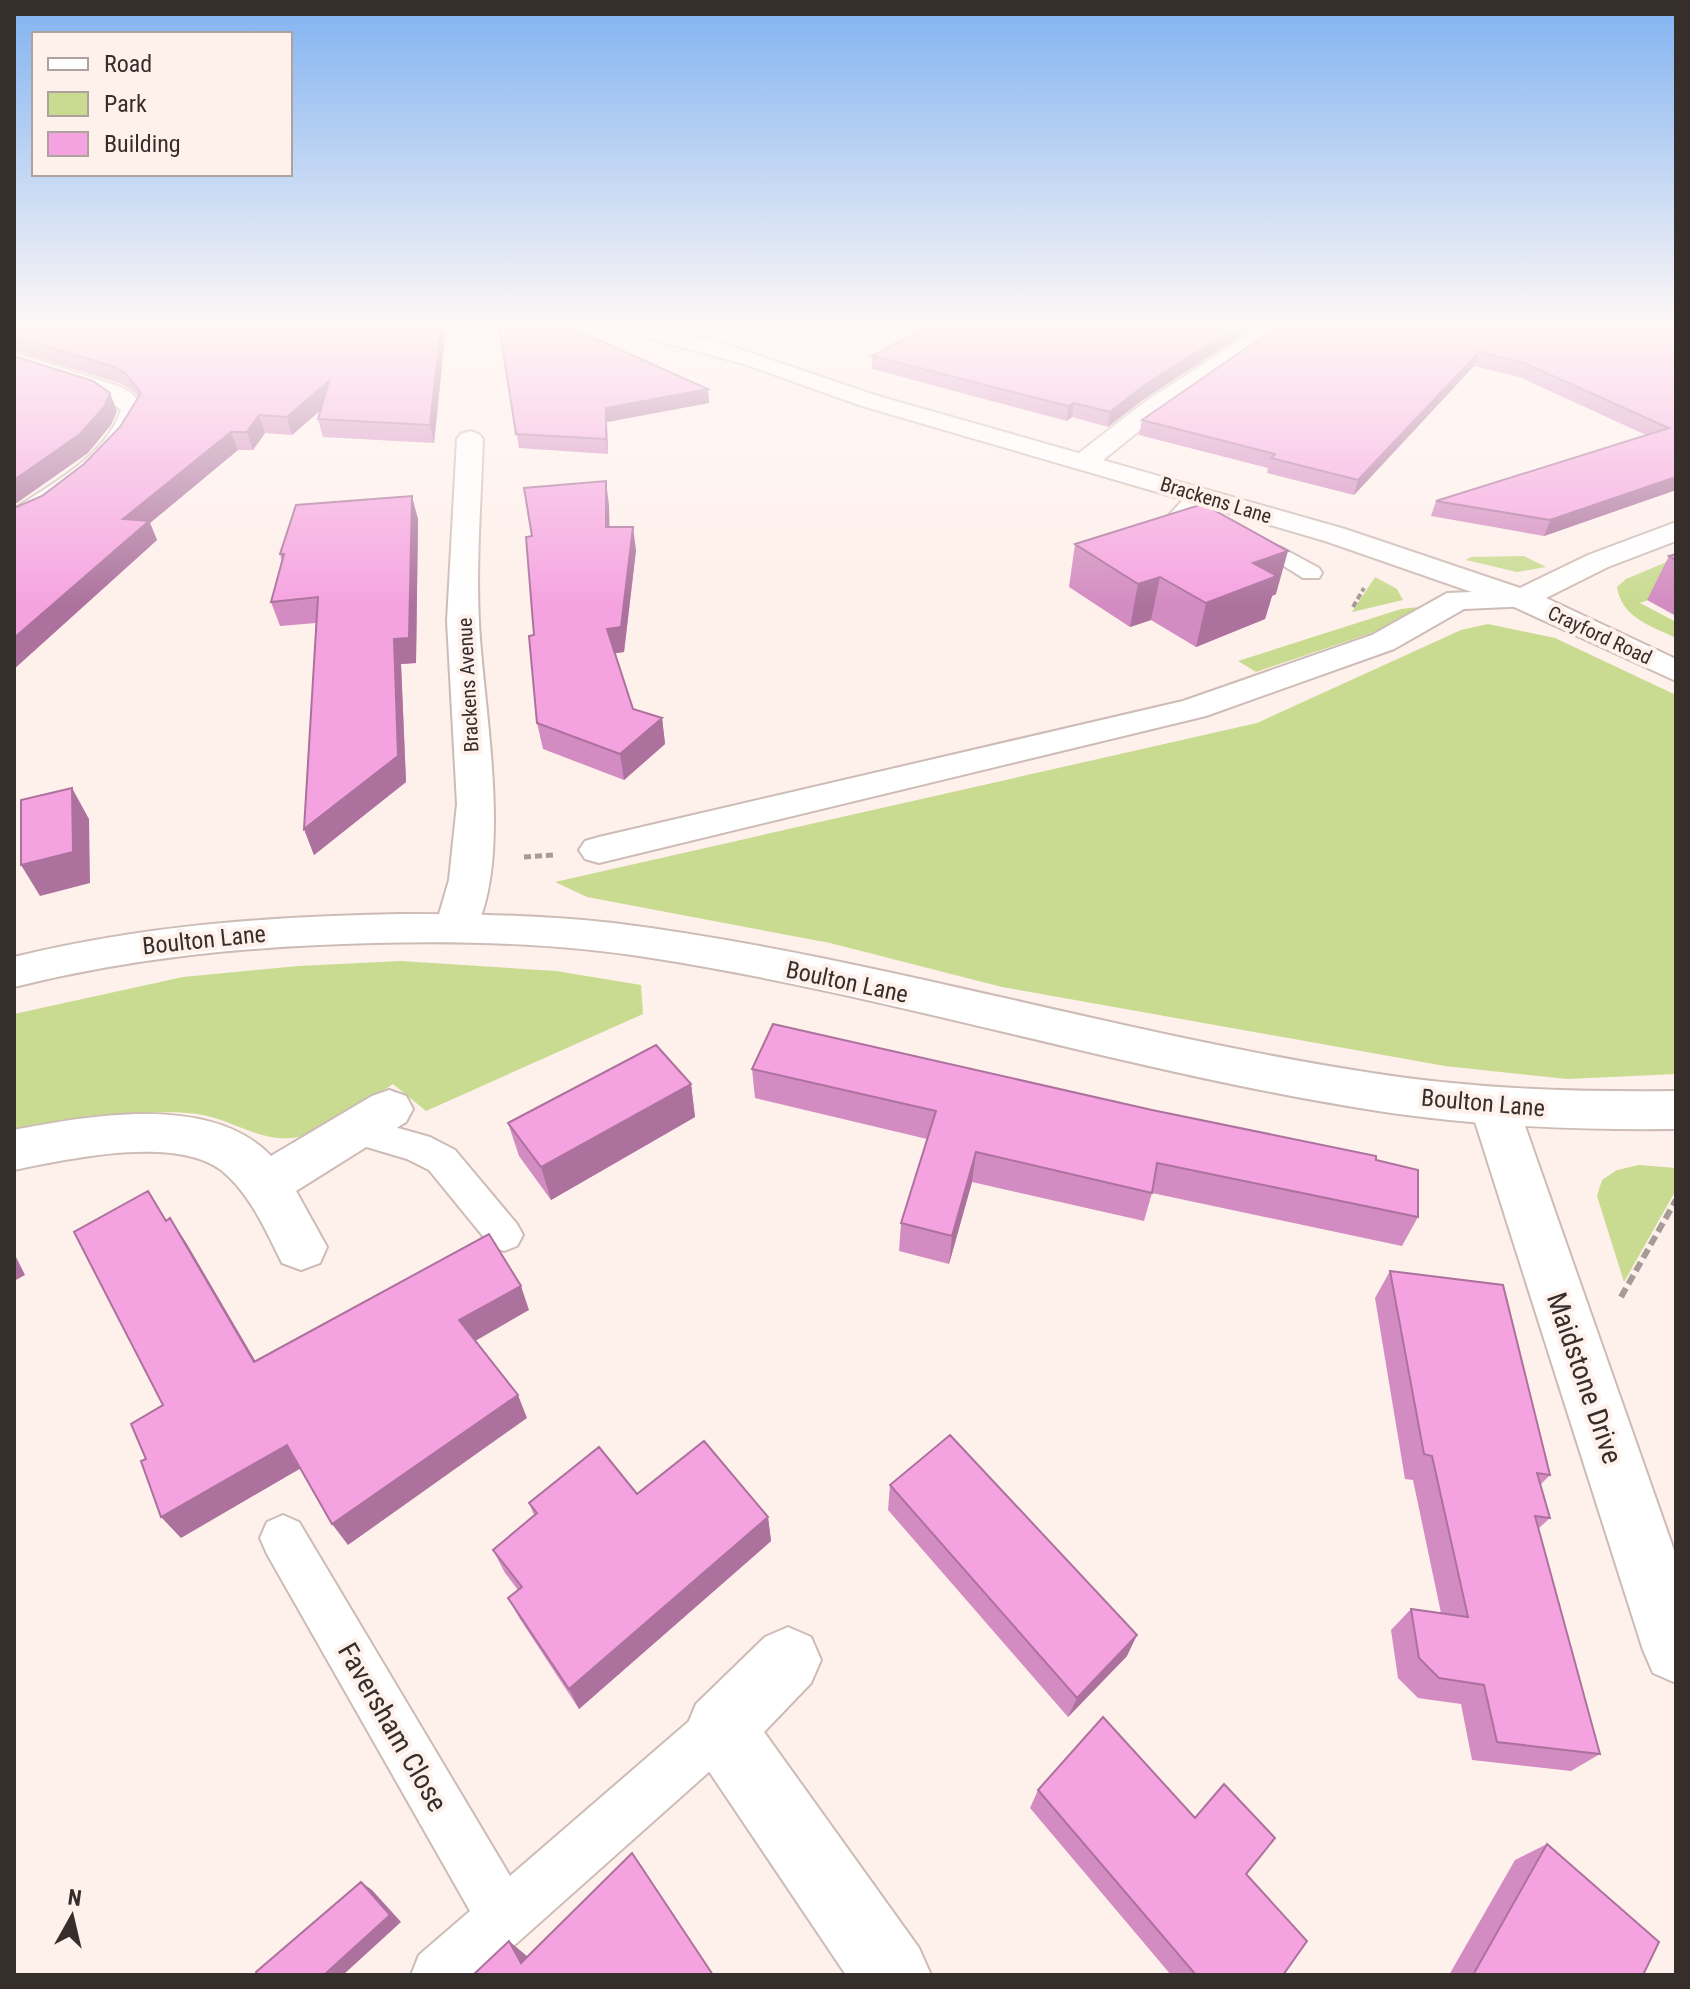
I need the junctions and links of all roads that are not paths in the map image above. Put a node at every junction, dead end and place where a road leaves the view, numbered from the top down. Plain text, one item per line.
1 (129, 419) edge
2 (933, 419) edge
3 (1139, 419) edge
4 (470, 439) dead end
5 (1084, 462) junction
6 (1199, 494) junction
7 (14, 522) edge
8 (1676, 531) edge
9 (1311, 573) dead end
10 (1523, 599) junction
11 (1676, 671) edge
12 (599, 850) road end
13 (456, 928) junction
14 (14, 972) edge
15 (1494, 1106) junction
16 (1676, 1110) edge
17 (372, 1119) joint
18 (14, 1150) edge
19 (264, 1185) junction
20 (504, 1235) dead end
21 (301, 1247) dead end
22 (283, 1538) dead end
23 (1676, 1650) edge
24 (788, 1660) dead end
25 (720, 1728) junction
26 (503, 1916) junction
27 (439, 1975) edge
28 (892, 1975) edge

1 - 7 street
2 - 5 street, Brackens Lane
3 - 5 street
4 - 13 street, Brackens Avenue
5 - 6 street, Brackens Lane
6 - 9 lane
6 - 10 street, Brackens Lane
8 - 10 street
10 - 11 street, Crayford Road
10 - 12 street
13 - 14 street, Boulton Lane
13 - 15 street, Boulton Lane
15 - 16 street, Boulton Lane
15 - 23 street, Maidstone Drive
17 - 19 street
17 - 20 lane
18 - 19 street
19 - 21 street
22 - 26 lane, Faversham Close
24 - 25 street
25 - 26 lane
25 - 28 street
26 - 27 lane

